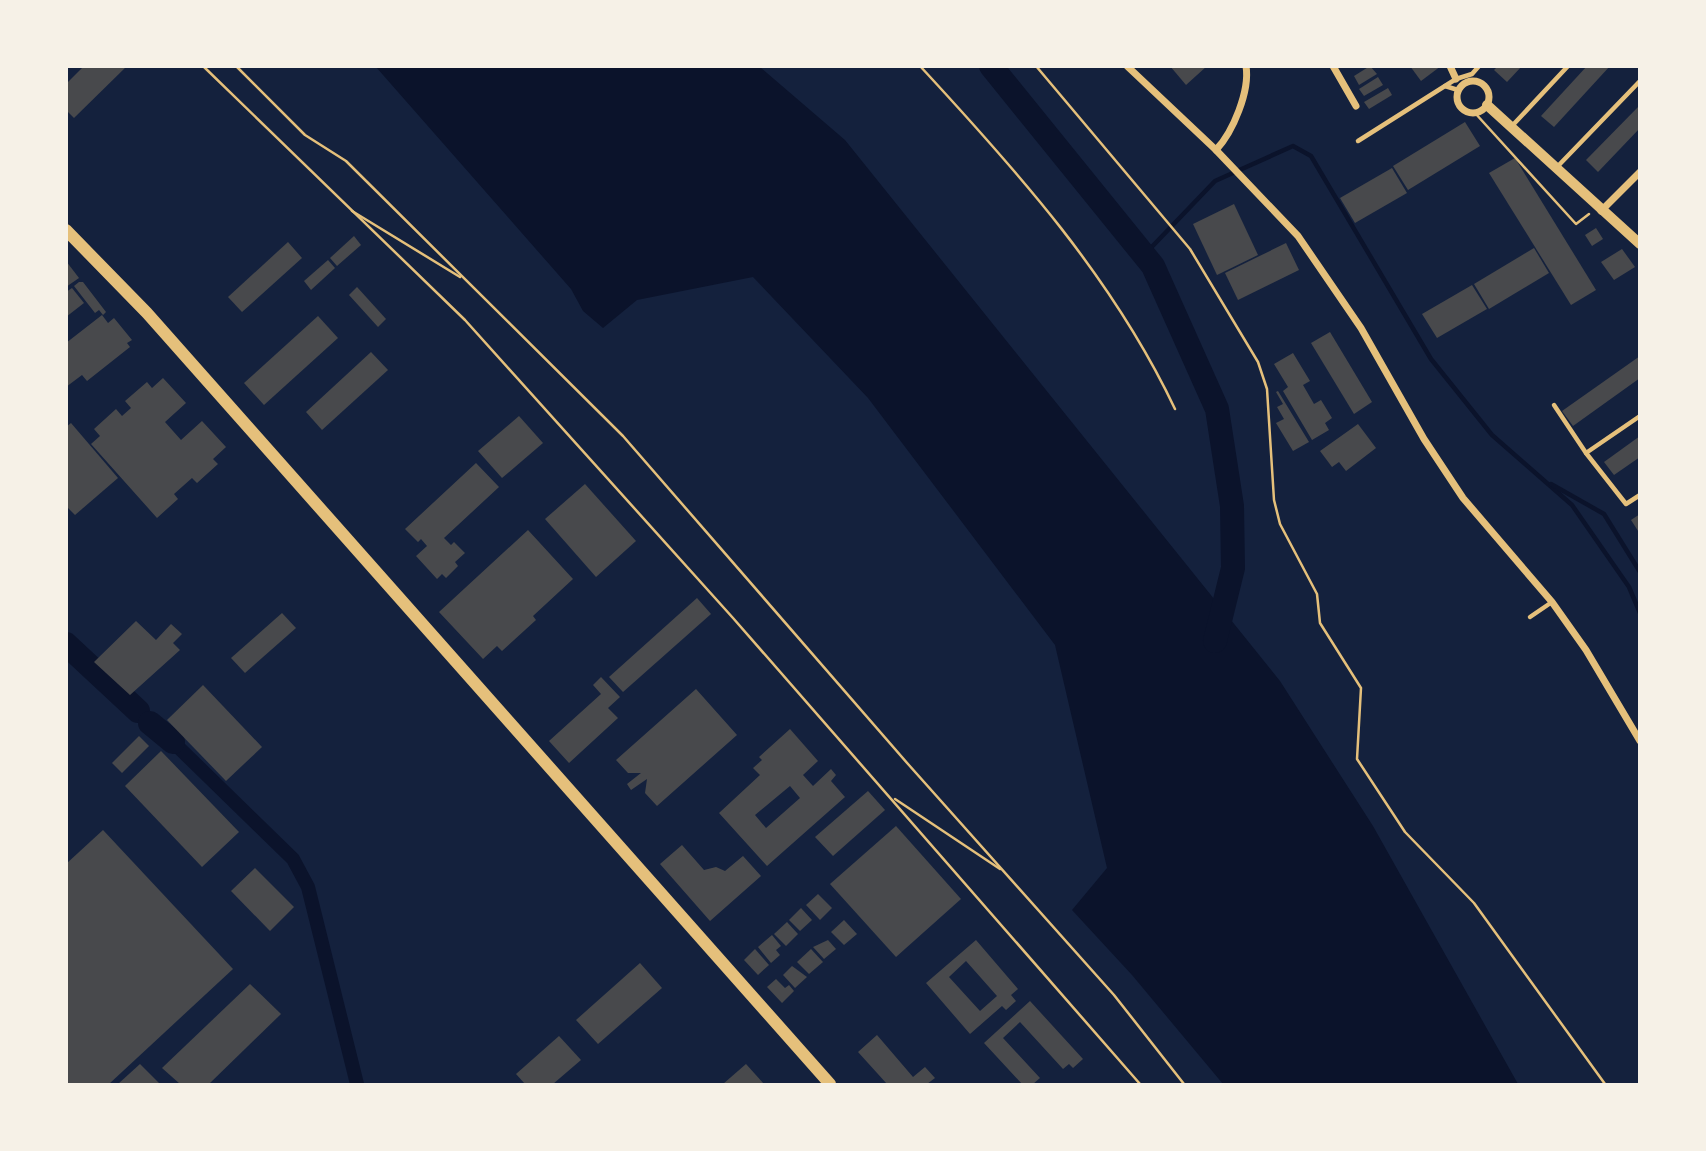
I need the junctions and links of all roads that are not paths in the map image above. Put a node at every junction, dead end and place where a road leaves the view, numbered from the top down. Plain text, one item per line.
1 (1127, 66) edge
2 (1333, 66) edge
3 (1450, 66) edge
4 (1479, 66) edge
5 (1568, 66) edge
6 (1248, 67) edge
7 (1456, 79) junction
8 (1640, 80) edge
9 (1444, 86) junction
10 (1458, 90) junction
11 (1487, 105) junction
12 (1356, 106) dead end
13 (1511, 127) junction
14 (1358, 141) dead end
15 (1216, 150) junction
16 (1555, 169) junction
17 (1640, 172) edge
18 (1599, 210) junction
19 (66, 230) edge
20 (1640, 244) edge
21 (1554, 405) dead end
22 (1640, 416) edge
23 (1586, 453) junction
24 (1640, 495) edge
25 (1552, 602) junction
26 (1530, 617) dead end
27 (1640, 740) edge
28 (830, 1084) edge

1 - 15 street
2 - 12 street
3 - 7 street
4 - 7 lane
5 - 13 lane
6 - 15 street
7 - 9 lane
8 - 16 lane
9 - 10 lane
9 - 14 lane
10 - 11 street
10 - 11 street
11 - 13 street
13 - 16 street
15 - 25 street
16 - 18 street
17 - 18 street
18 - 20 street
19 - 28 main road
21 - 23 lane
22 - 23 lane
23 - 24 lane
25 - 26 lane
25 - 27 street

